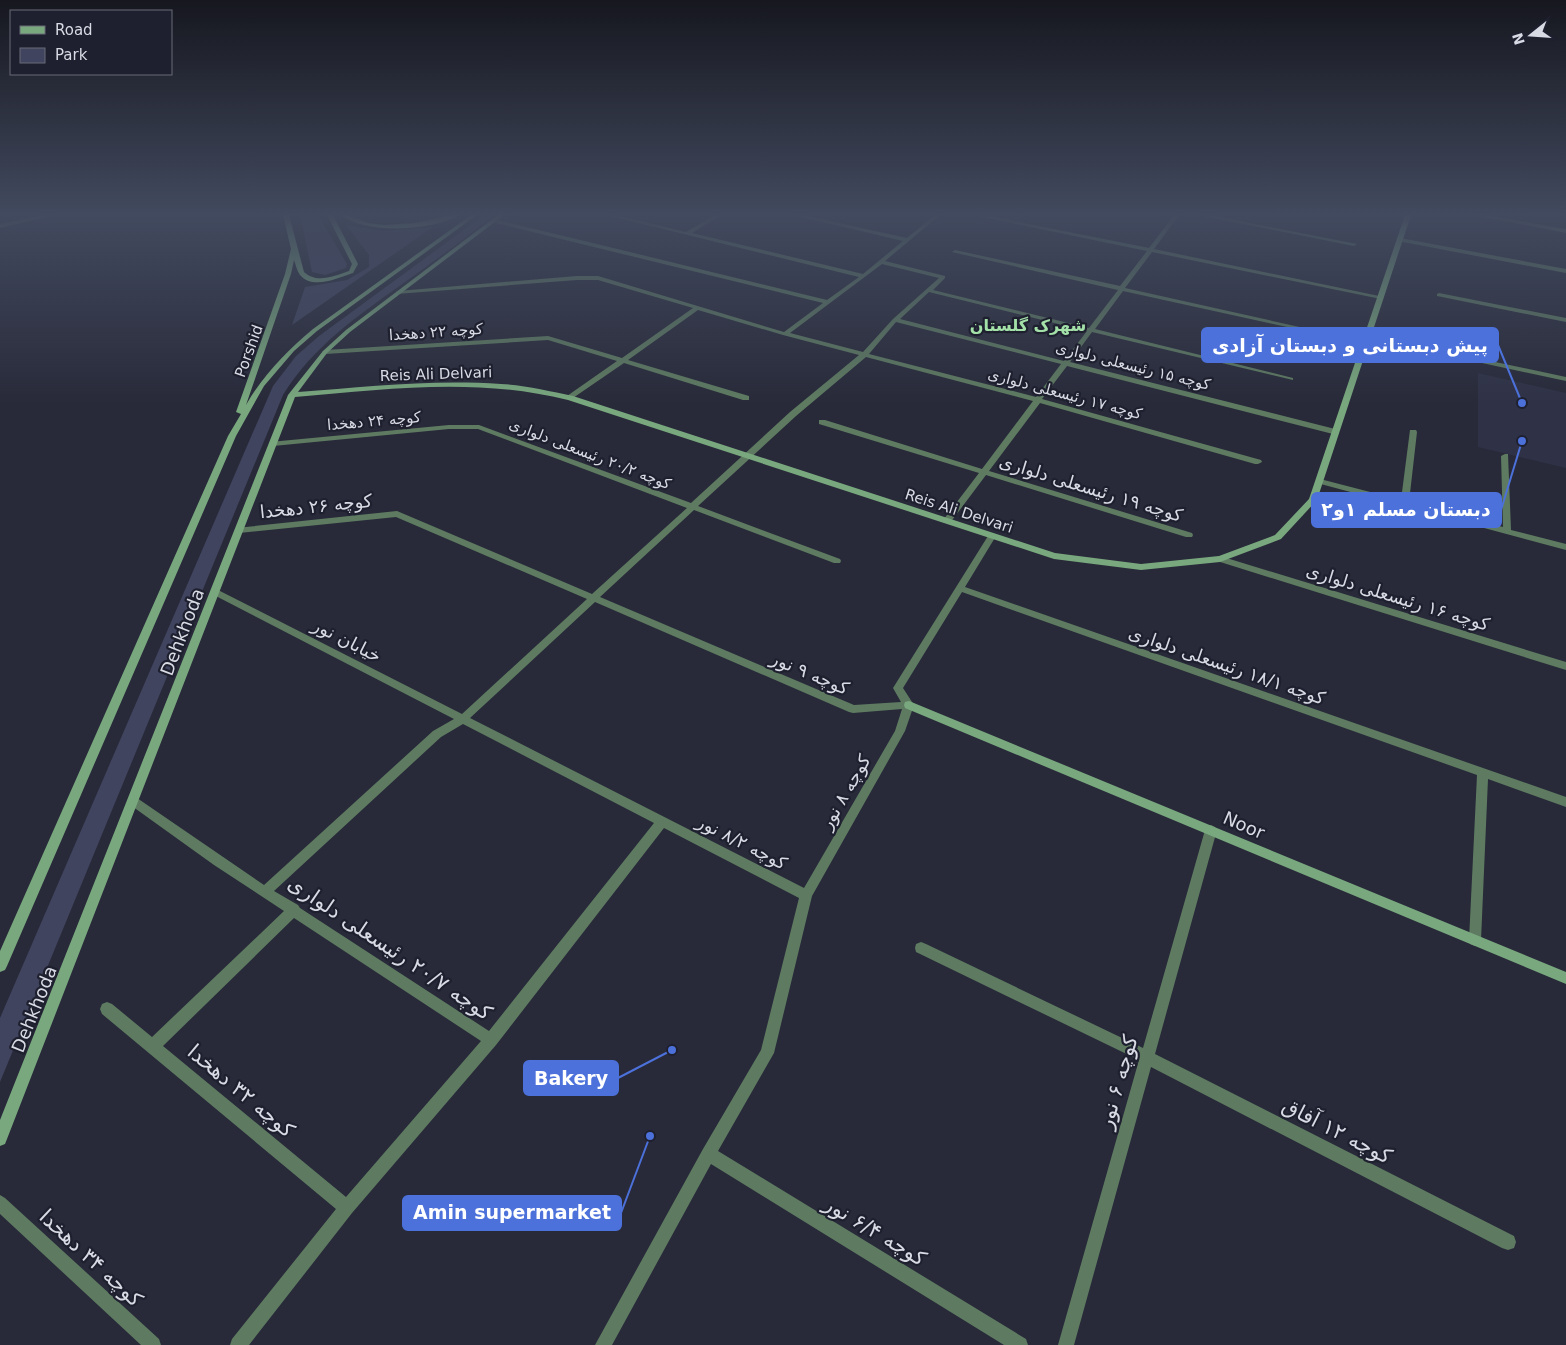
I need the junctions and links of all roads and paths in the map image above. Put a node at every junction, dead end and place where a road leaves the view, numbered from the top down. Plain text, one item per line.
1 (286, 278) edge
2 (307, 278) edge
3 (334, 278) edge
4 (387, 278) edge
5 (418, 278) edge
6 (731, 278) edge
7 (861, 278) edge
8 (941, 278) edge
9 (1075, 278) edge
10 (1130, 278) edge
11 (1287, 278) edge
12 (1387, 278) edge
13 (1122, 288) junction
14 (927, 290) junction
15 (398, 293) junction
16 (1439, 295) dead end
17 (1381, 297) junction
18 (826, 302) junction
19 (697, 308) junction
20 (895, 320) junction
21 (1566, 320) edge
22 (1090, 330) junction
23 (1319, 332) dead end
24 (784, 334) junction
25 (1368, 337) junction
26 (325, 352) junction
27 (864, 355) junction
28 (622, 360) junction
29 (1065, 364) junction
30 (1290, 379) dead end
31 (1566, 379) edge
32 (292, 396) junction
33 (570, 398) junction
34 (746, 398) dead end
35 (1038, 400) junction
36 (822, 422) dead end
37 (479, 428) joint
38 (1336, 432) junction
39 (1413, 432) dead end
40 (232, 436) junction
41 (273, 444) junction
42 (746, 456) junction
43 (1505, 456) dead end
44 (1258, 462) dead end
45 (984, 472) junction
46 (1320, 481) junction
47 (1405, 504) junction
48 (692, 507) junction
49 (398, 514) joint
50 (946, 521) junction
51 (239, 530) junction
52 (1507, 531) junction
53 (1189, 535) dead end
54 (992, 536) junction
55 (1566, 547) edge
56 (1220, 560) junction
57 (836, 561) dead end
58 (959, 588) junction
59 (215, 592) junction
60 (595, 599) junction
61 (1566, 666) edge
62 (910, 705) junction
63 (464, 718) junction
64 (1483, 772) junction
65 (133, 801) junction
66 (1566, 802) edge
67 (662, 821) junction
68 (1211, 830) junction
69 (266, 891) junction
70 (806, 895) junction
71 (294, 909) junction
72 (1475, 940) junction
73 (921, 948) dead end
74 (0, 966) edge
75 (1566, 978) edge
76 (107, 1009) dead end
77 (491, 1040) junction
78 (153, 1046) junction
79 (1147, 1057) junction
80 (0, 1139) edge
81 (708, 1154) junction
82 (0, 1203) edge
83 (347, 1208) junction
84 (1508, 1242) dead end
85 (153, 1345) edge
86 (238, 1345) edge
87 (603, 1345) edge
88 (1020, 1345) edge
89 (1066, 1345) edge

1 - 40 main road, Porshid
2 - 3 main road
4 - 40 main road, Dehkhoda
5 - 15 main road, Dehkhoda
6 - 18 street
7 - 18 street
8 - 14 street
9 - 13 street
10 - 13 street
11 - 17 street
12 - 17 main road, Reis Ali Delvari
13 - 22 street
13 - 23 street
14 - 20 street
14 - 22 street
15 - 19 street, کوچه ۱۷ رئیسعلی دلواری
15 - 26 main road, Dehkhoda
16 - 21 street
17 - 25 main road, Reis Ali Delvari
18 - 24 street
19 - 24 street, کوچه ۱۷ رئیسعلی دلواری
19 - 28 street
20 - 27 street
20 - 29 street, کوچه ۱۵ رئیسعلی دلواری
22 - 29 street
22 - 30 street
24 - 27 street, کوچه ۱۷ رئیسعلی دلواری
25 - 31 street
25 - 38 main road, Reis Ali Delvari
26 - 28 street, کوچه ۲۲ دهخدا
26 - 32 main road, Dehkhoda
27 - 35 street, کوچه ۱۷ رئیسعلی دلواری
27 - 42 street
28 - 33 street
28 - 34 street
29 - 35 street
29 - 38 street, کوچه ۱۵ رئیسعلی دلواری
32 - 33 main road, Reis Ali Delvari
32 - 41 main road, Dehkhoda
33 - 42 main road, Reis Ali Delvari
35 - 44 street, کوچه ۱۷ رئیسعلی دلواری
35 - 45 street
36 - 45 street, کوچه ۱۹ رئیسعلی دلواری
37 - 41 street, کوچه ۲۴ دهخدا
37 - 48 street, کوچه ۲۰/۲ رئیسعلی دلواری
38 - 46 main road, Reis Ali Delvari
39 - 47 street
40 - 74 main road, Dehkhoda
41 - 51 main road, Dehkhoda
42 - 48 street
42 - 50 main road, Reis Ali Delvari
43 - 52 street
45 - 50 street
45 - 53 street, کوچه ۱۹ رئیسعلی دلواری
46 - 47 street
46 - 56 main road, Reis Ali Delvari
47 - 52 street
48 - 57 street, کوچه ۲۰/۲ رئیسعلی دلواری
48 - 60 street
49 - 51 street, کوچه ۲۶ دهخدا
49 - 60 street, کوچه ۹ نور
50 - 54 main road, Reis Ali Delvari
51 - 59 main road, Dehkhoda
52 - 55 street
54 - 56 main road, Reis Ali Delvari
54 - 58 street
56 - 61 street, کوچه ۱۶ رئیسعلی دلواری
58 - 62 street
58 - 64 street, کوچه ۱۸/۱ رئیسعلی دلواری
59 - 63 street, خیابان نور
59 - 65 main road, Dehkhoda
60 - 62 street, کوچه ۹ نور
60 - 63 street
62 - 68 main road, Noor
62 - 70 street, کوچه ۸ نور
63 - 67 street, خیابان نور
63 - 69 street
64 - 66 street, کوچه ۱۸/۱ رئیسعلی دلواری
64 - 72 street
65 - 69 street, کوچه ۲۰/۷ رئیسعلی دلواری
65 - 80 main road, Dehkhoda
67 - 70 street, کوچه ۸/۲ نور
67 - 77 street
68 - 72 main road, Noor
68 - 79 street, کوچه ۶ نور
69 - 71 street, کوچه ۲۰/۷ رئیسعلی دلواری
70 - 81 street, کوچه ۸ نور
71 - 77 street, کوچه ۲۰/۷ رئیسعلی دلواری
71 - 78 street
72 - 75 main road, Noor
73 - 79 street, کوچه ۱۲ آفاق
76 - 78 street, کوچه ۳۲ دهخدا
77 - 83 street
78 - 83 street, کوچه ۳۲ دهخدا
79 - 84 street, کوچه ۱۲ آفاق
79 - 89 street, کوچه ۶ نور
81 - 87 street, کوچه ۸ نور
81 - 88 street, کوچه ۶/۴ نور
82 - 85 street, کوچه ۳۴ دهخدا
83 - 86 street

